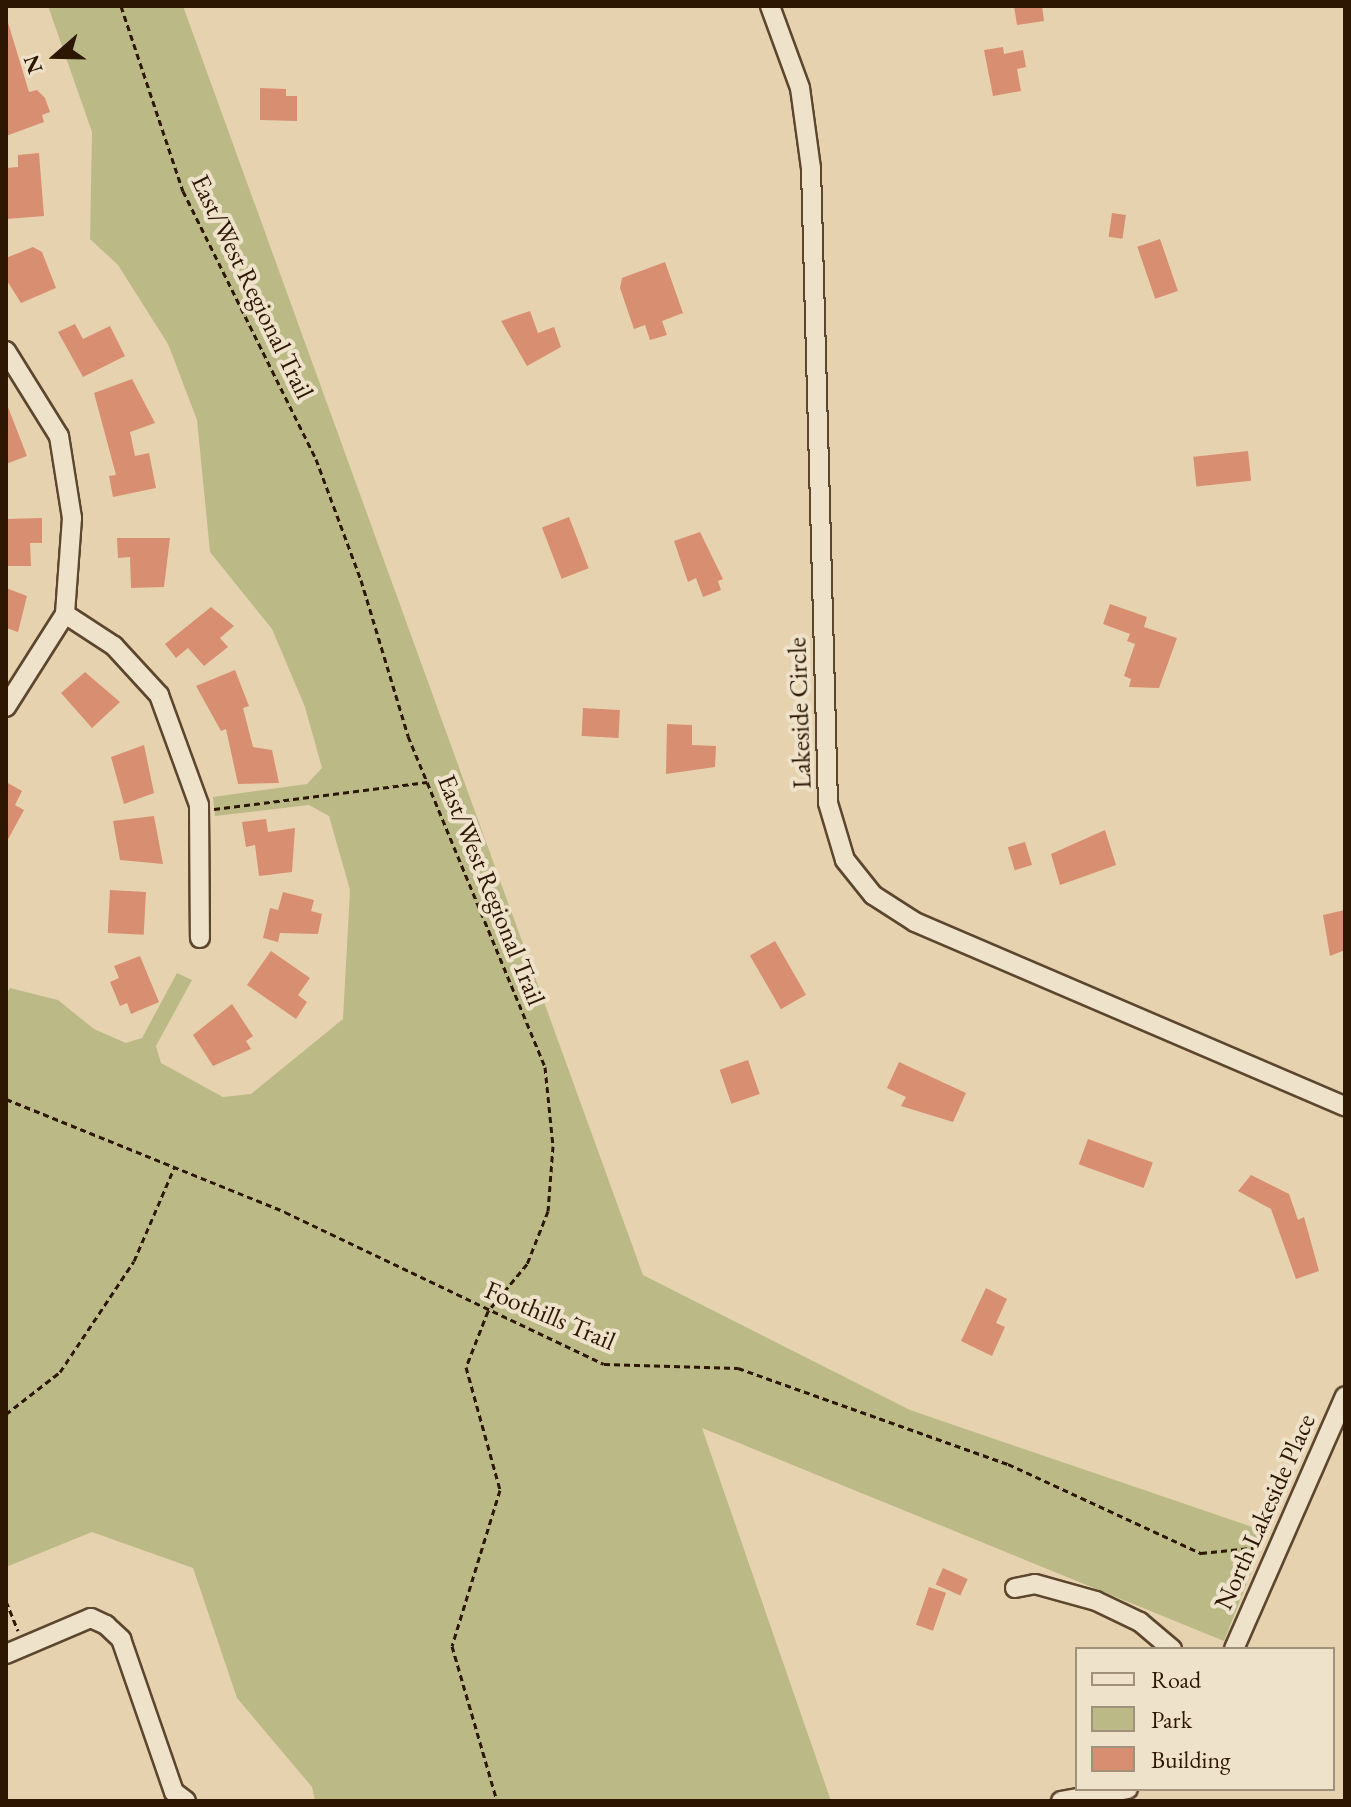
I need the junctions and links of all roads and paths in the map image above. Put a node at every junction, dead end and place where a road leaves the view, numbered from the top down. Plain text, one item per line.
1 (121, 6) edge
2 (770, 6) edge
3 (6, 351) edge
4 (65, 614) junction
5 (6, 707) edge
6 (427, 782) junction
7 (199, 809) junction
8 (200, 938) dead end
9 (6, 1099) edge
10 (1345, 1106) edge
11 (174, 1168) junction
12 (488, 1311) junction
13 (1345, 1396) edge
14 (6, 1414) edge
15 (1277, 1546) junction
16 (1015, 1588) dead end
17 (6, 1601) edge
18 (24, 1646) junction
19 (1170, 1647) edge
20 (1235, 1647) edge
21 (6, 1654) edge
22 (1117, 1791) edge
23 (186, 1801) edge
24 (497, 1801) edge
25 (1061, 1801) edge

1 - 6 path, East/West Regional Trail
2 - 10 street, Lakeside Circle
3 - 4 street
4 - 5 street
4 - 7 street
6 - 7 path
6 - 12 path, East/West Regional Trail
7 - 8 street
9 - 11 path, Foothills Trail
11 - 12 path, Foothills Trail
11 - 14 path
12 - 15 path, Foothills Trail
12 - 24 path, East/West Regional Trail
13 - 15 street, North Lakeside Place
15 - 20 street, North Lakeside Place
16 - 19 street
17 - 18 path
18 - 21 street
18 - 23 street
22 - 25 street

